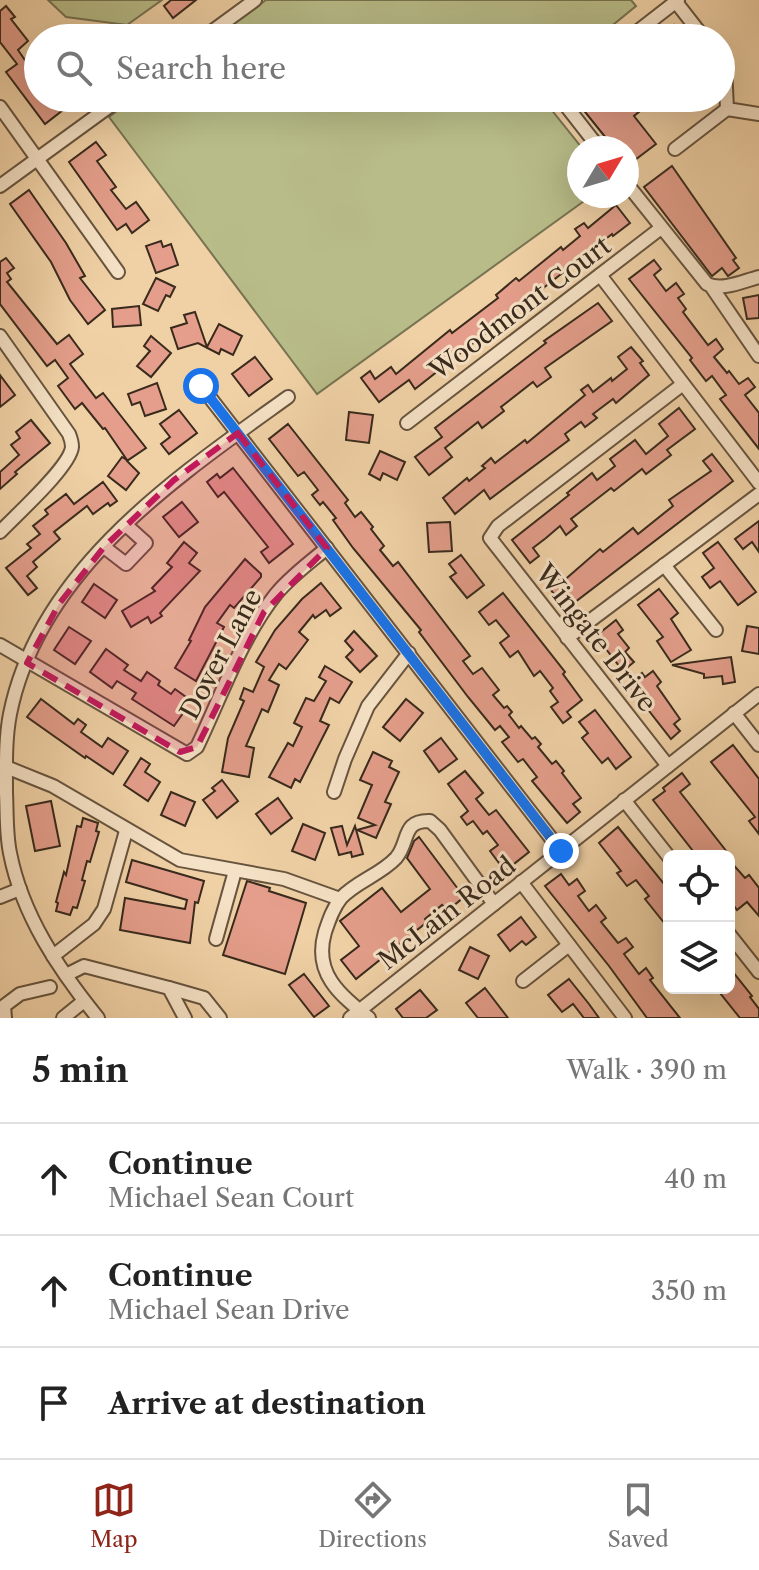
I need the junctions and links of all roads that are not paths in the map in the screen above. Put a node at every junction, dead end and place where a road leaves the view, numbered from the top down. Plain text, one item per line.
1 (255, 0) edge
2 (671, 2) edge
3 (222, 24) edge
4 (645, 24) edge
5 (691, 24) edge
6 (0, 107) edge
7 (735, 110) edge
8 (101, 112) edge
9 (571, 112) edge
10 (723, 112) edge
11 (759, 114) edge
12 (590, 136) edge
13 (675, 149) dead end
14 (38, 157) junction
15 (0, 186) edge
16 (639, 200) edge
17 (661, 228) junction
18 (118, 272) dead end
19 (600, 275) junction
20 (759, 277) edge
21 (711, 286) junction
22 (2, 344) edge
23 (759, 356) edge
24 (683, 384) junction
25 (201, 386) dead end
26 (288, 397) dead end
27 (407, 423) dead end
28 (238, 433) junction
29 (759, 483) edge
30 (759, 494) edge
31 (126, 525) junction
32 (0, 532) edge
33 (104, 547) junction
34 (327, 548) junction
35 (664, 565) junction
36 (716, 630) dead end
37 (567, 638) junction
38 (0, 645) edge
39 (409, 653) junction
40 (27, 663) junction
41 (759, 694) edge
42 (734, 713) junction
43 (759, 745) edge
44 (4, 763) edge
45 (668, 766) junction
46 (334, 792) dead end
47 (624, 800) junction
48 (126, 831) junction
49 (663, 850) edge
50 (561, 851) junction
51 (235, 871) junction
52 (521, 882) junction
53 (20, 889) junction
54 (0, 897) edge
55 (340, 899) junction
56 (494, 904) junction
57 (216, 939) dead end
58 (735, 942) edge
59 (569, 945) junction
60 (53, 956) junction
61 (759, 972) edge
62 (66, 975) junction
63 (523, 981) dead end
64 (50, 987) dead end
65 (169, 988) junction
66 (84, 1001) junction
67 (359, 1015) edge
68 (5, 1018) edge
69 (63, 1018) edge
70 (98, 1018) edge
71 (185, 1018) edge
72 (220, 1018) edge
73 (625, 1018) edge

1 - 3 street
2 - 4 street
2 - 5 street
6 - 14 street
7 - 11 street
8 - 14 street
9 - 12 street
10 - 13 street
14 - 15 street
14 - 18 street
16 - 17 street
17 - 19 street, Woodmont Court
17 - 21 street
19 - 24 street
19 - 27 street, Woodmont Court
20 - 21 street
21 - 23 street
22 - 32 street
24 - 29 street
24 - 37 street, Wingate Drive
25 - 28 street
26 - 28 street
28 - 31 street
28 - 34 street
30 - 35 street
31 - 33 street
31 - 33 street
33 - 40 street
34 - 39 street
34 - 40 street, Dover Lane
35 - 36 street
35 - 37 street
37 - 45 street, Wingate Drive
38 - 40 street
39 - 46 street
39 - 50 street
40 - 44 street
41 - 42 street, McLain Road
42 - 43 street
42 - 45 street, McLain Road
44 - 48 street
44 - 53 street
45 - 47 street, McLain Road
47 - 49 street
47 - 50 street, McLain Road
48 - 51 street
48 - 60 street
50 - 52 street, McLain Road
51 - 55 street
51 - 57 street
52 - 56 street, McLain Road
52 - 59 street
53 - 54 street
53 - 60 street
55 - 56 street
55 - 67 street
56 - 67 street, McLain Road
58 - 61 street
59 - 63 street
59 - 73 street
60 - 62 street
62 - 65 street
62 - 66 street
64 - 68 street
65 - 71 street
65 - 72 street
66 - 69 street
66 - 70 street

